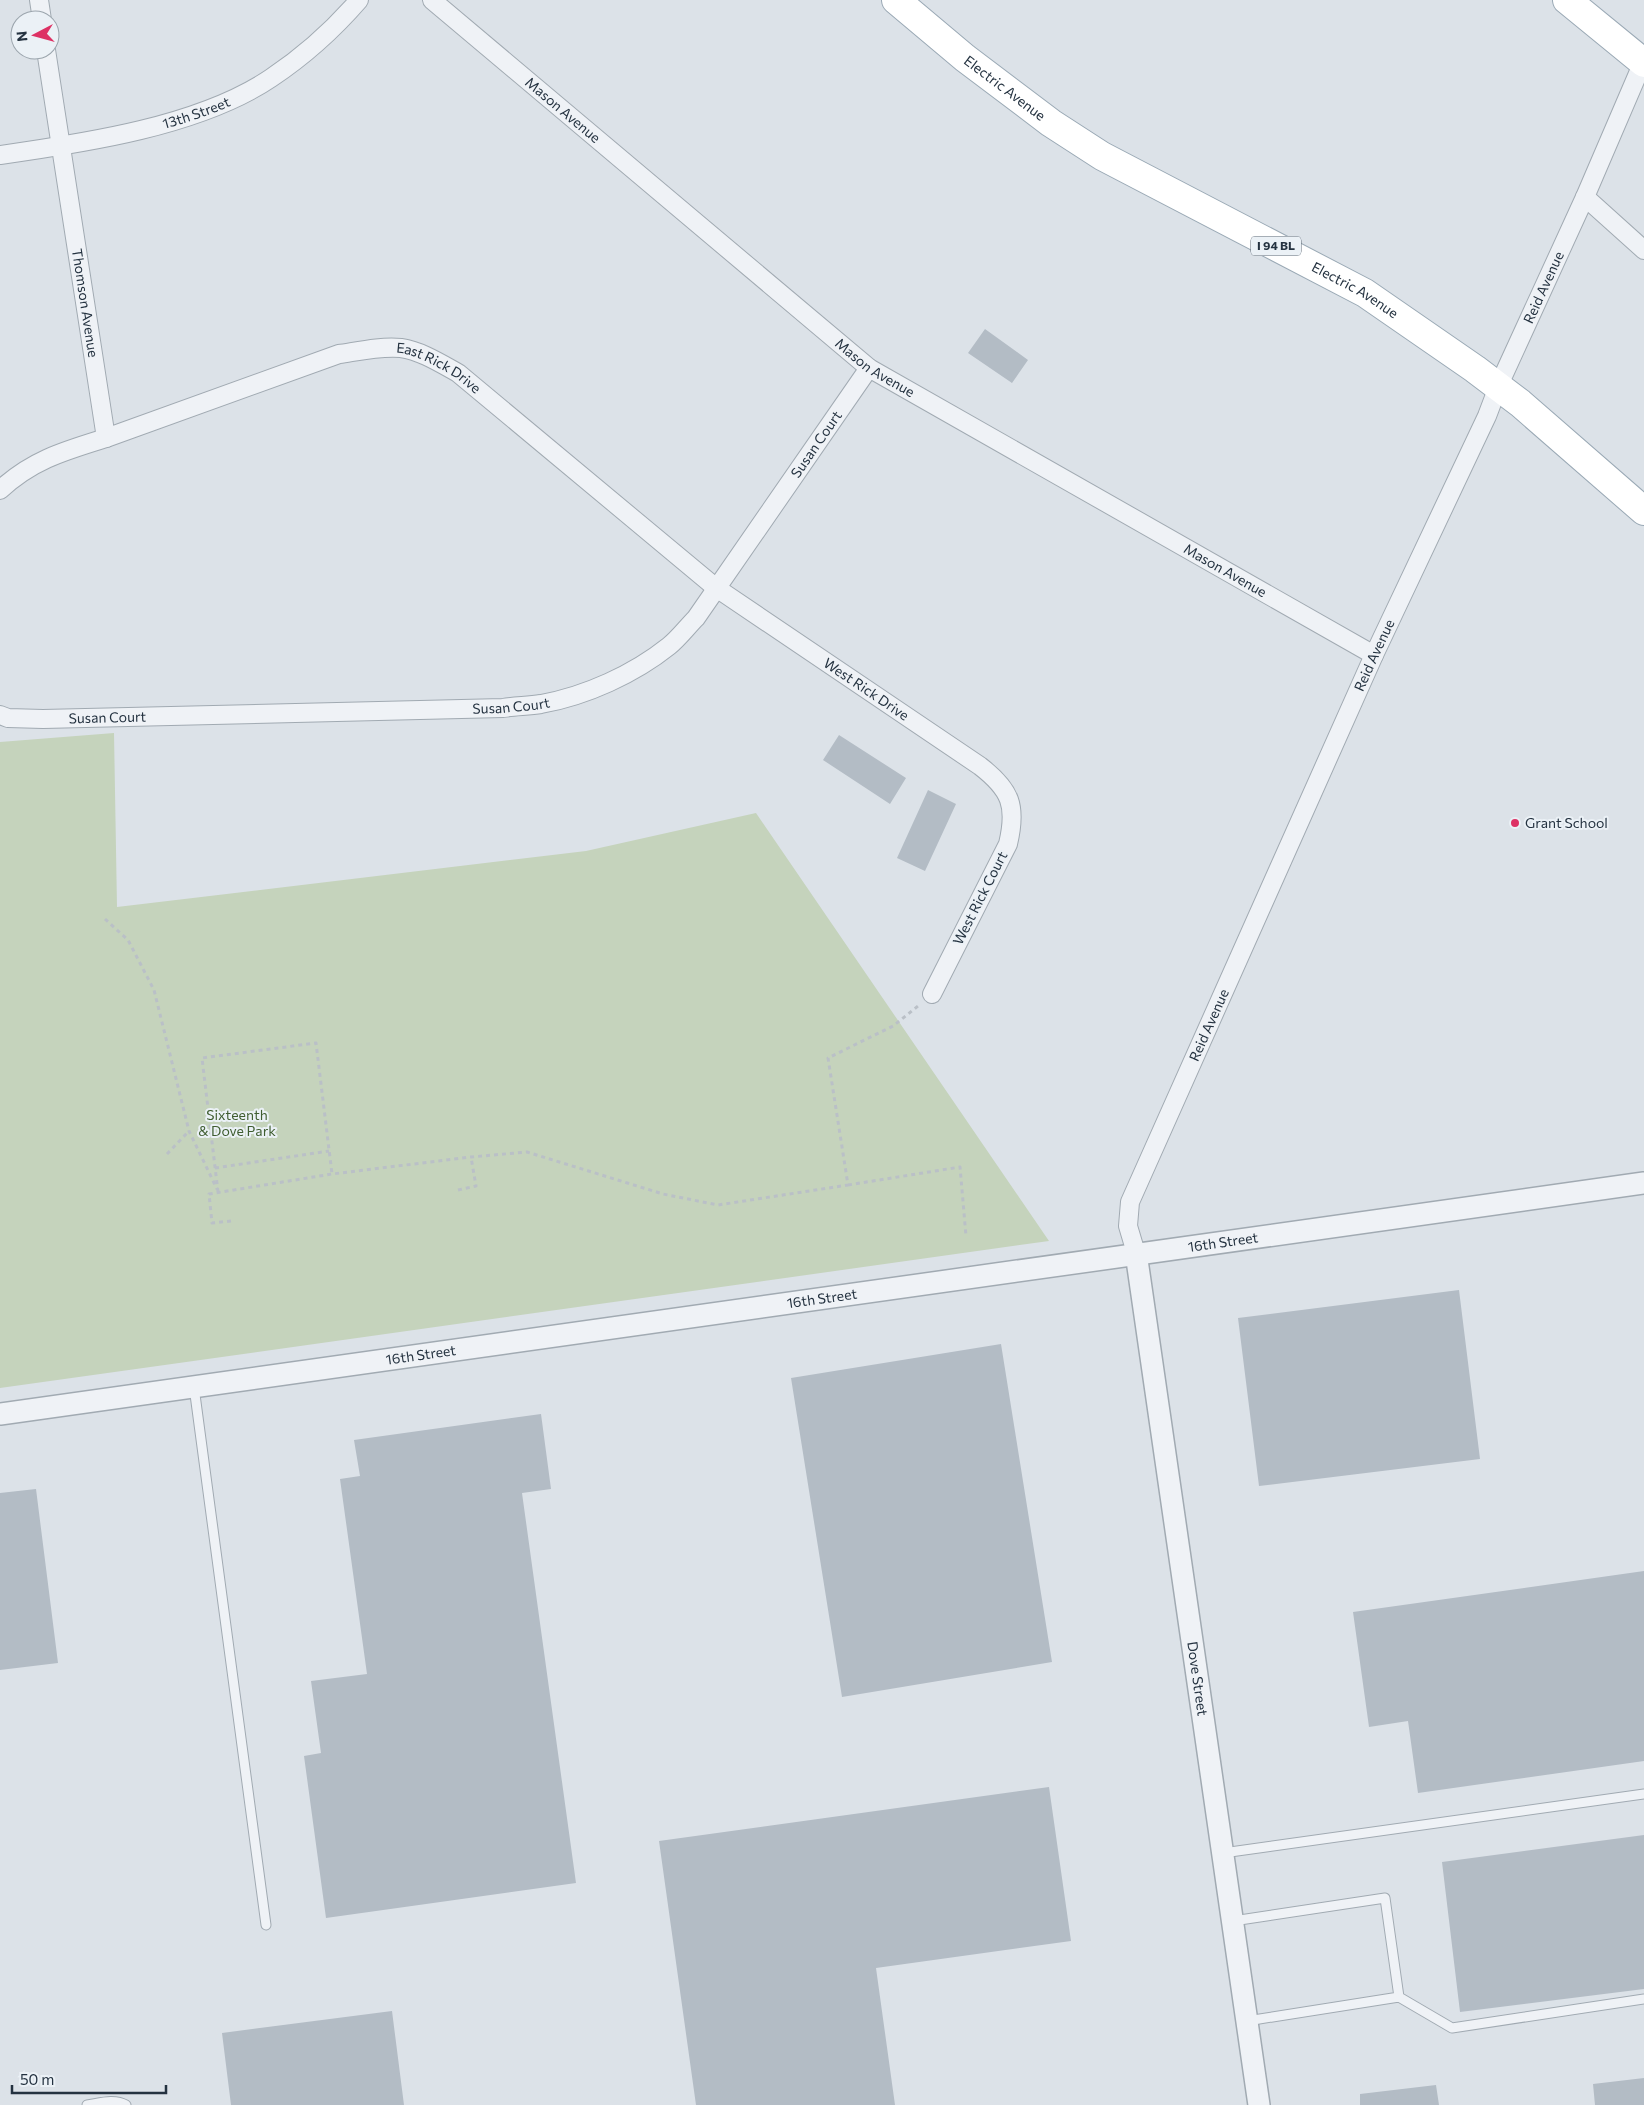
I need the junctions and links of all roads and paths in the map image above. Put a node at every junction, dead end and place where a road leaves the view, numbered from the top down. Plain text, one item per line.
1 (359, 0) edge
2 (432, 0) edge
3 (896, 0) edge
4 (1566, 0) edge
5 (47, 60) edge
6 (1643, 62) edge
7 (60, 147) junction
8 (0, 155) edge
9 (1584, 197) junction
10 (1644, 250) edge
11 (869, 368) junction
12 (1498, 387) junction
13 (106, 438) junction
14 (0, 490) edge
15 (1644, 511) edge
16 (715, 587) junction
17 (1374, 655) junction
18 (0, 715) edge
19 (1010, 798) joint
20 (105, 919) dead end
21 (932, 994) joint
22 (189, 1131) junction
23 (329, 1151) junction
24 (167, 1154) dead end
25 (471, 1156) junction
26 (215, 1168) junction
27 (332, 1174) junction
28 (1644, 1183) edge
29 (848, 1184) junction
30 (458, 1190) dead end
31 (218, 1192) junction
32 (231, 1221) dead end
33 (966, 1236) dead end
34 (1136, 1253) junction
35 (194, 1386) junction
36 (0, 1414) edge
37 (1644, 1794) edge
38 (1223, 1853) junction
39 (1233, 1921) junction
40 (266, 1925) dead end
41 (1399, 1997) junction
42 (1644, 2000) edge
43 (1247, 2021) junction
44 (87, 2105) edge
45 (126, 2105) edge
46 (1259, 2105) edge

1 - 7 street, 13th Street
2 - 11 street, Mason Avenue
3 - 12 main road, Electric Avenue / I 94 BL
4 - 6 main road
5 - 7 street, Thomson Avenue
6 - 9 street, Reid Avenue
7 - 8 street, 13th Street
7 - 13 street, Thomson Avenue
9 - 10 street
9 - 12 street, Reid Avenue
11 - 16 street, Susan Court
11 - 17 street, Mason Avenue
12 - 15 main road, Electric Avenue / I 94 BL
12 - 17 street, Reid Avenue
13 - 14 street
13 - 16 street, East Rick Drive
16 - 18 street, Susan Court
16 - 19 street, West Rick Drive
17 - 34 street, Reid Avenue
19 - 21 street, West Rick Court
20 - 22 path
21 - 29 path
22 - 24 path
22 - 31 path
23 - 26 path
23 - 26 path
23 - 27 path
25 - 27 path
25 - 29 path
25 - 30 path
26 - 31 path
27 - 31 path
28 - 34 street, 16th Street
29 - 33 path
31 - 32 path
34 - 35 street, 16th Street
34 - 38 street, Dove Street
35 - 36 street, 16th Street
35 - 40 lane
37 - 38 lane
38 - 39 street, Dove Street
39 - 41 lane
39 - 43 street, Dove Street
41 - 42 lane
41 - 43 lane
43 - 46 street, Dove Street
44 - 45 lane

